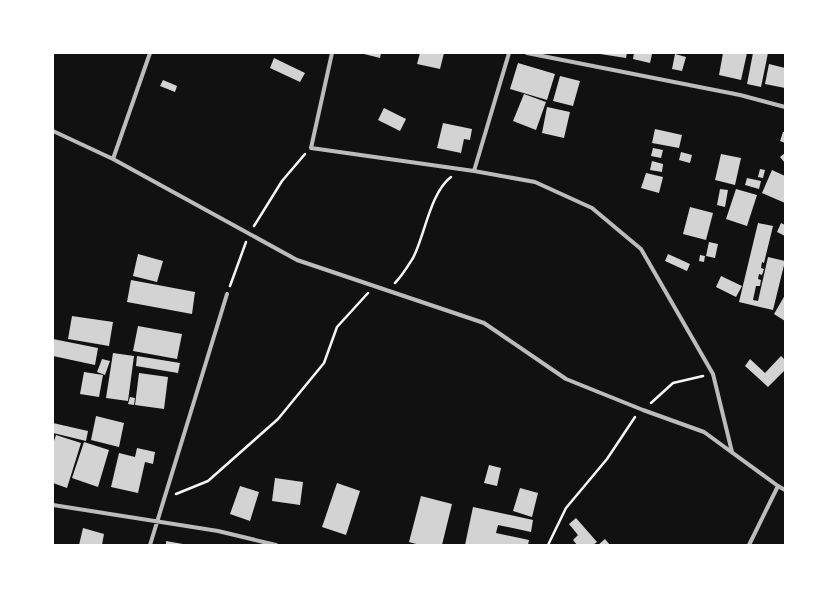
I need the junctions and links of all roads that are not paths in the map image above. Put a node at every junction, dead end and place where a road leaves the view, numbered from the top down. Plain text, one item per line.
1 (150, 53) edge
2 (332, 53) edge
3 (510, 53) edge
4 (527, 53) edge
5 (785, 108) edge
6 (53, 131) edge
7 (113, 159) junction
8 (474, 171) junction
9 (227, 294) road end
10 (732, 453) junction
11 (778, 486) junction
12 (785, 490) edge
13 (53, 506) edge
14 (157, 522) junction
15 (150, 545) edge
16 (276, 545) edge
17 (749, 545) edge

1 - 7 street
2 - 8 street
3 - 8 street
4 - 5 street
6 - 7 street
7 - 10 street
8 - 10 street
9 - 14 street
10 - 11 street
11 - 12 street
11 - 17 street
13 - 14 street
14 - 15 street
14 - 16 street

